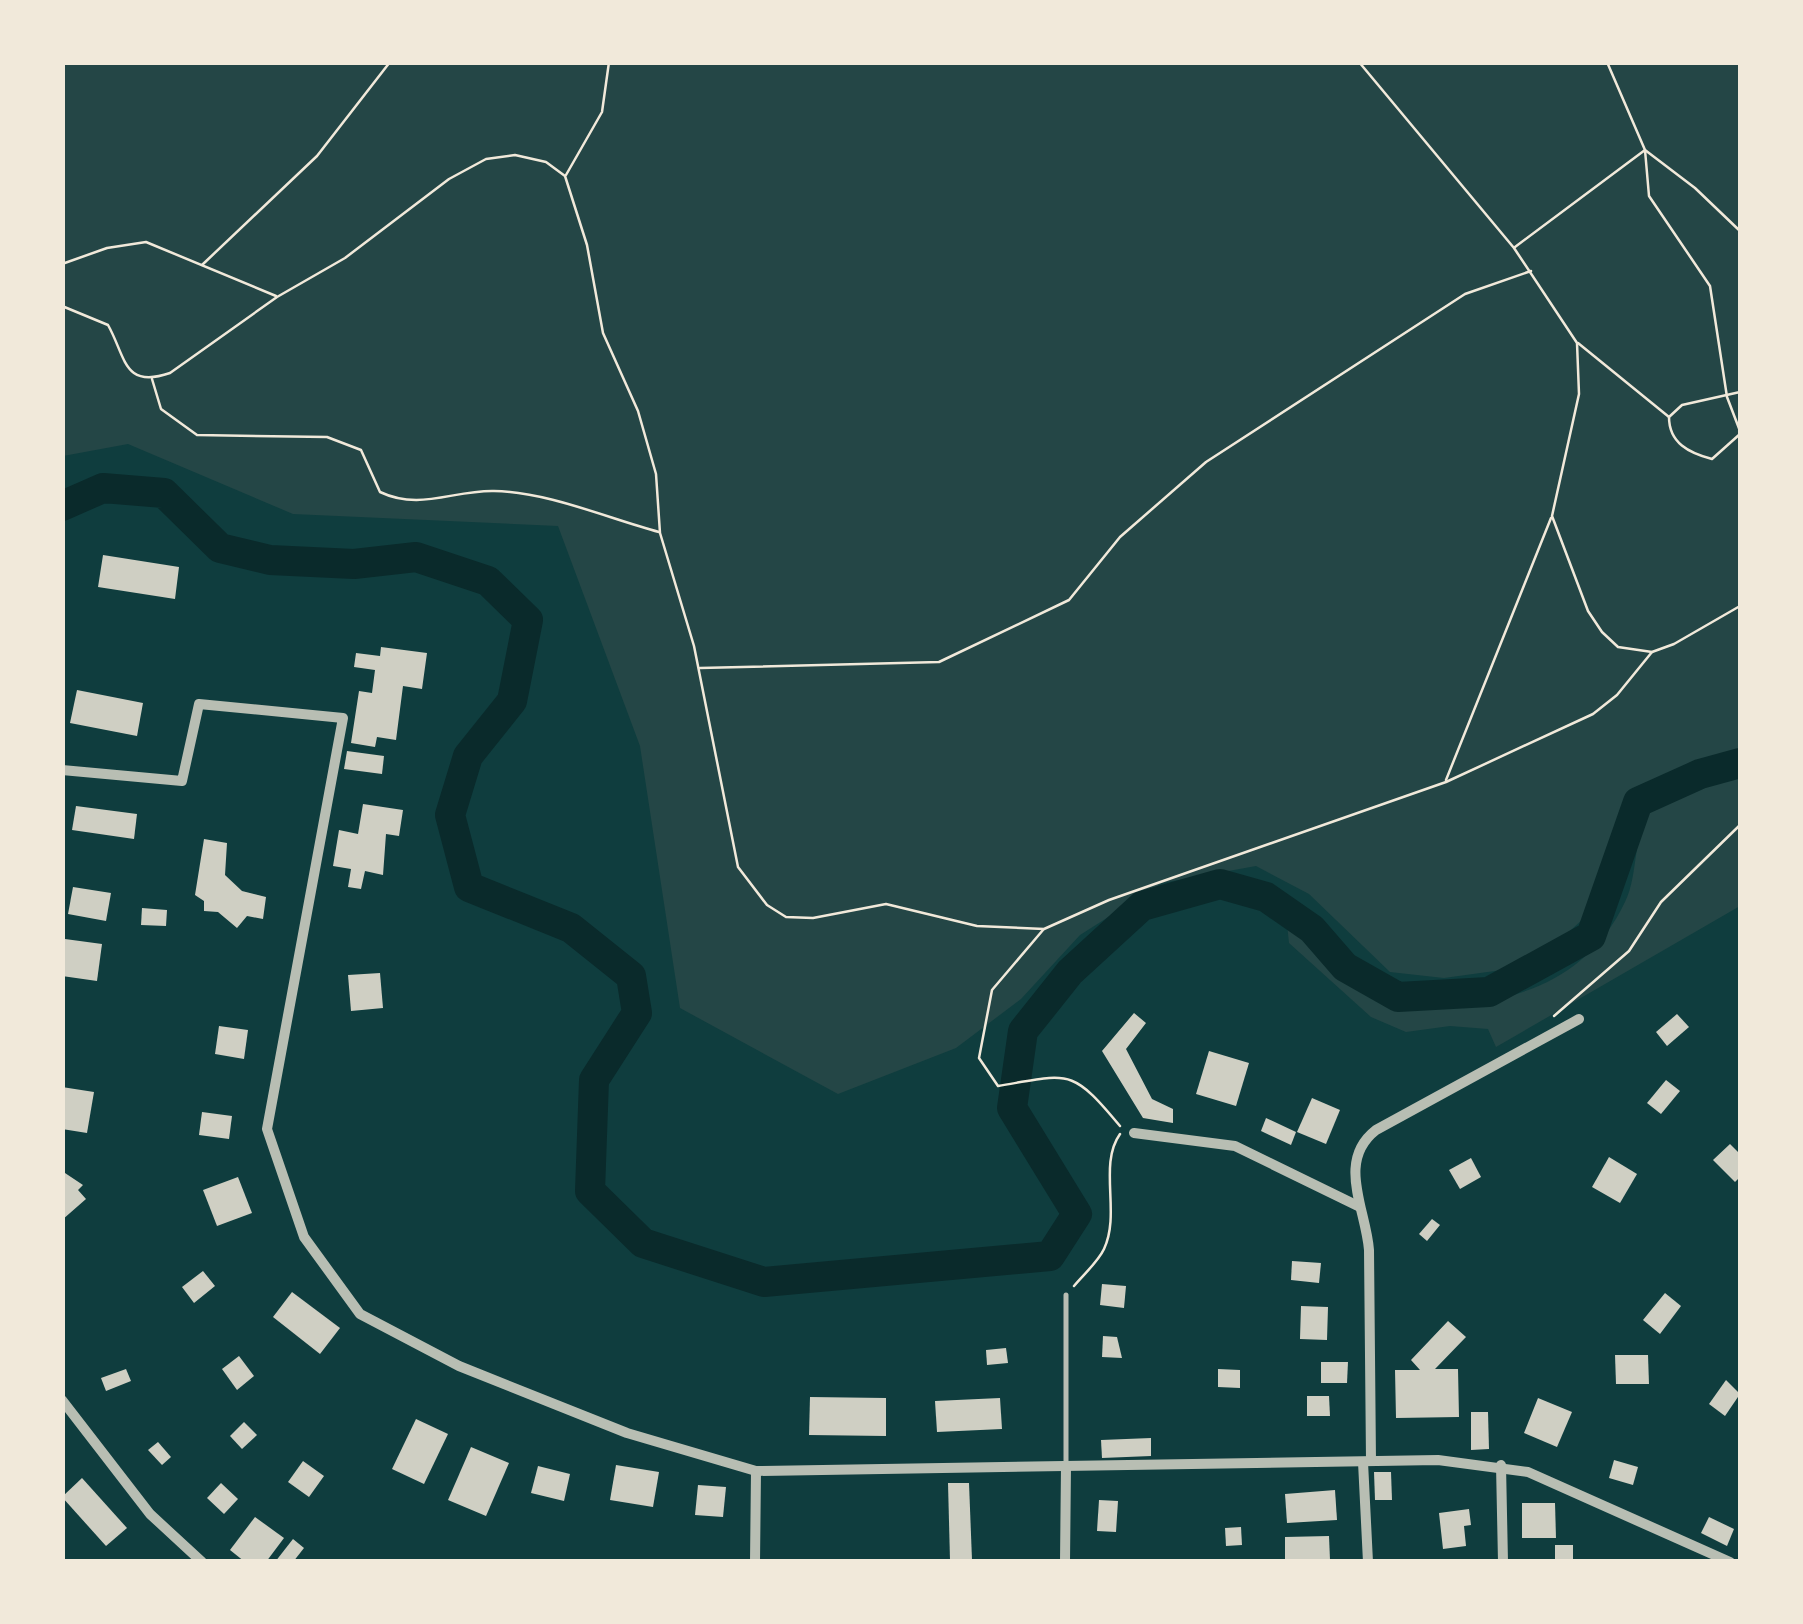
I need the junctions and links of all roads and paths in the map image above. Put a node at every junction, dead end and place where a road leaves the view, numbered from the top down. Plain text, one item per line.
1 (390, 62) edge
2 (610, 62) edge
3 (1359, 62) edge
4 (1607, 62) edge
5 (1645, 150) junction
6 (566, 176) junction
7 (1740, 231) edge
8 (1514, 248) junction
9 (62, 264) edge
10 (202, 265) junction
11 (1531, 271) junction
12 (277, 297) junction
13 (62, 306) edge
14 (1577, 342) junction
15 (152, 380) junction
16 (1740, 392) edge
17 (1727, 397) junction
18 (1669, 417) junction
19 (1740, 432) edge
20 (1552, 516) junction
21 (660, 533) junction
22 (1740, 606) edge
23 (1652, 652) junction
24 (698, 668) junction
25 (62, 770) edge
26 (1446, 782) junction
27 (1740, 825) edge
28 (1044, 929) junction
29 (1579, 1019) dead end
30 (1545, 1025) dead end
31 (1134, 1133) dead end
32 (1360, 1207) junction
33 (1066, 1295) joint
34 (62, 1400) edge
35 (1367, 1461) junction
36 (1501, 1465) junction
37 (1066, 1466) junction
38 (756, 1470) junction
39 (202, 1562) edge
40 (755, 1562) edge
41 (1064, 1562) edge
42 (1368, 1562) edge
43 (1503, 1562) edge
44 (1730, 1562) edge

1 - 10 path
2 - 6 path
3 - 8 path
4 - 5 path
5 - 7 path
5 - 8 path
5 - 17 path
6 - 12 path
6 - 21 path
8 - 11 path
9 - 10 path
10 - 12 path
11 - 14 path
11 - 24 path
12 - 15 path
13 - 15 path
14 - 18 path
14 - 20 path
15 - 21 path
16 - 17 path
17 - 18 path
17 - 19 path
18 - 19 path
20 - 23 path
20 - 26 path
21 - 24 path
22 - 23 path
23 - 26 path
24 - 28 path
25 - 38 street
26 - 28 path
27 - 30 path
28 - 33 path
29 - 32 street
31 - 32 street
32 - 35 street
33 - 37 lane
34 - 39 street
35 - 36 street
35 - 37 street
35 - 42 street
36 - 43 street
36 - 44 street
37 - 38 street
37 - 41 street
38 - 40 street

